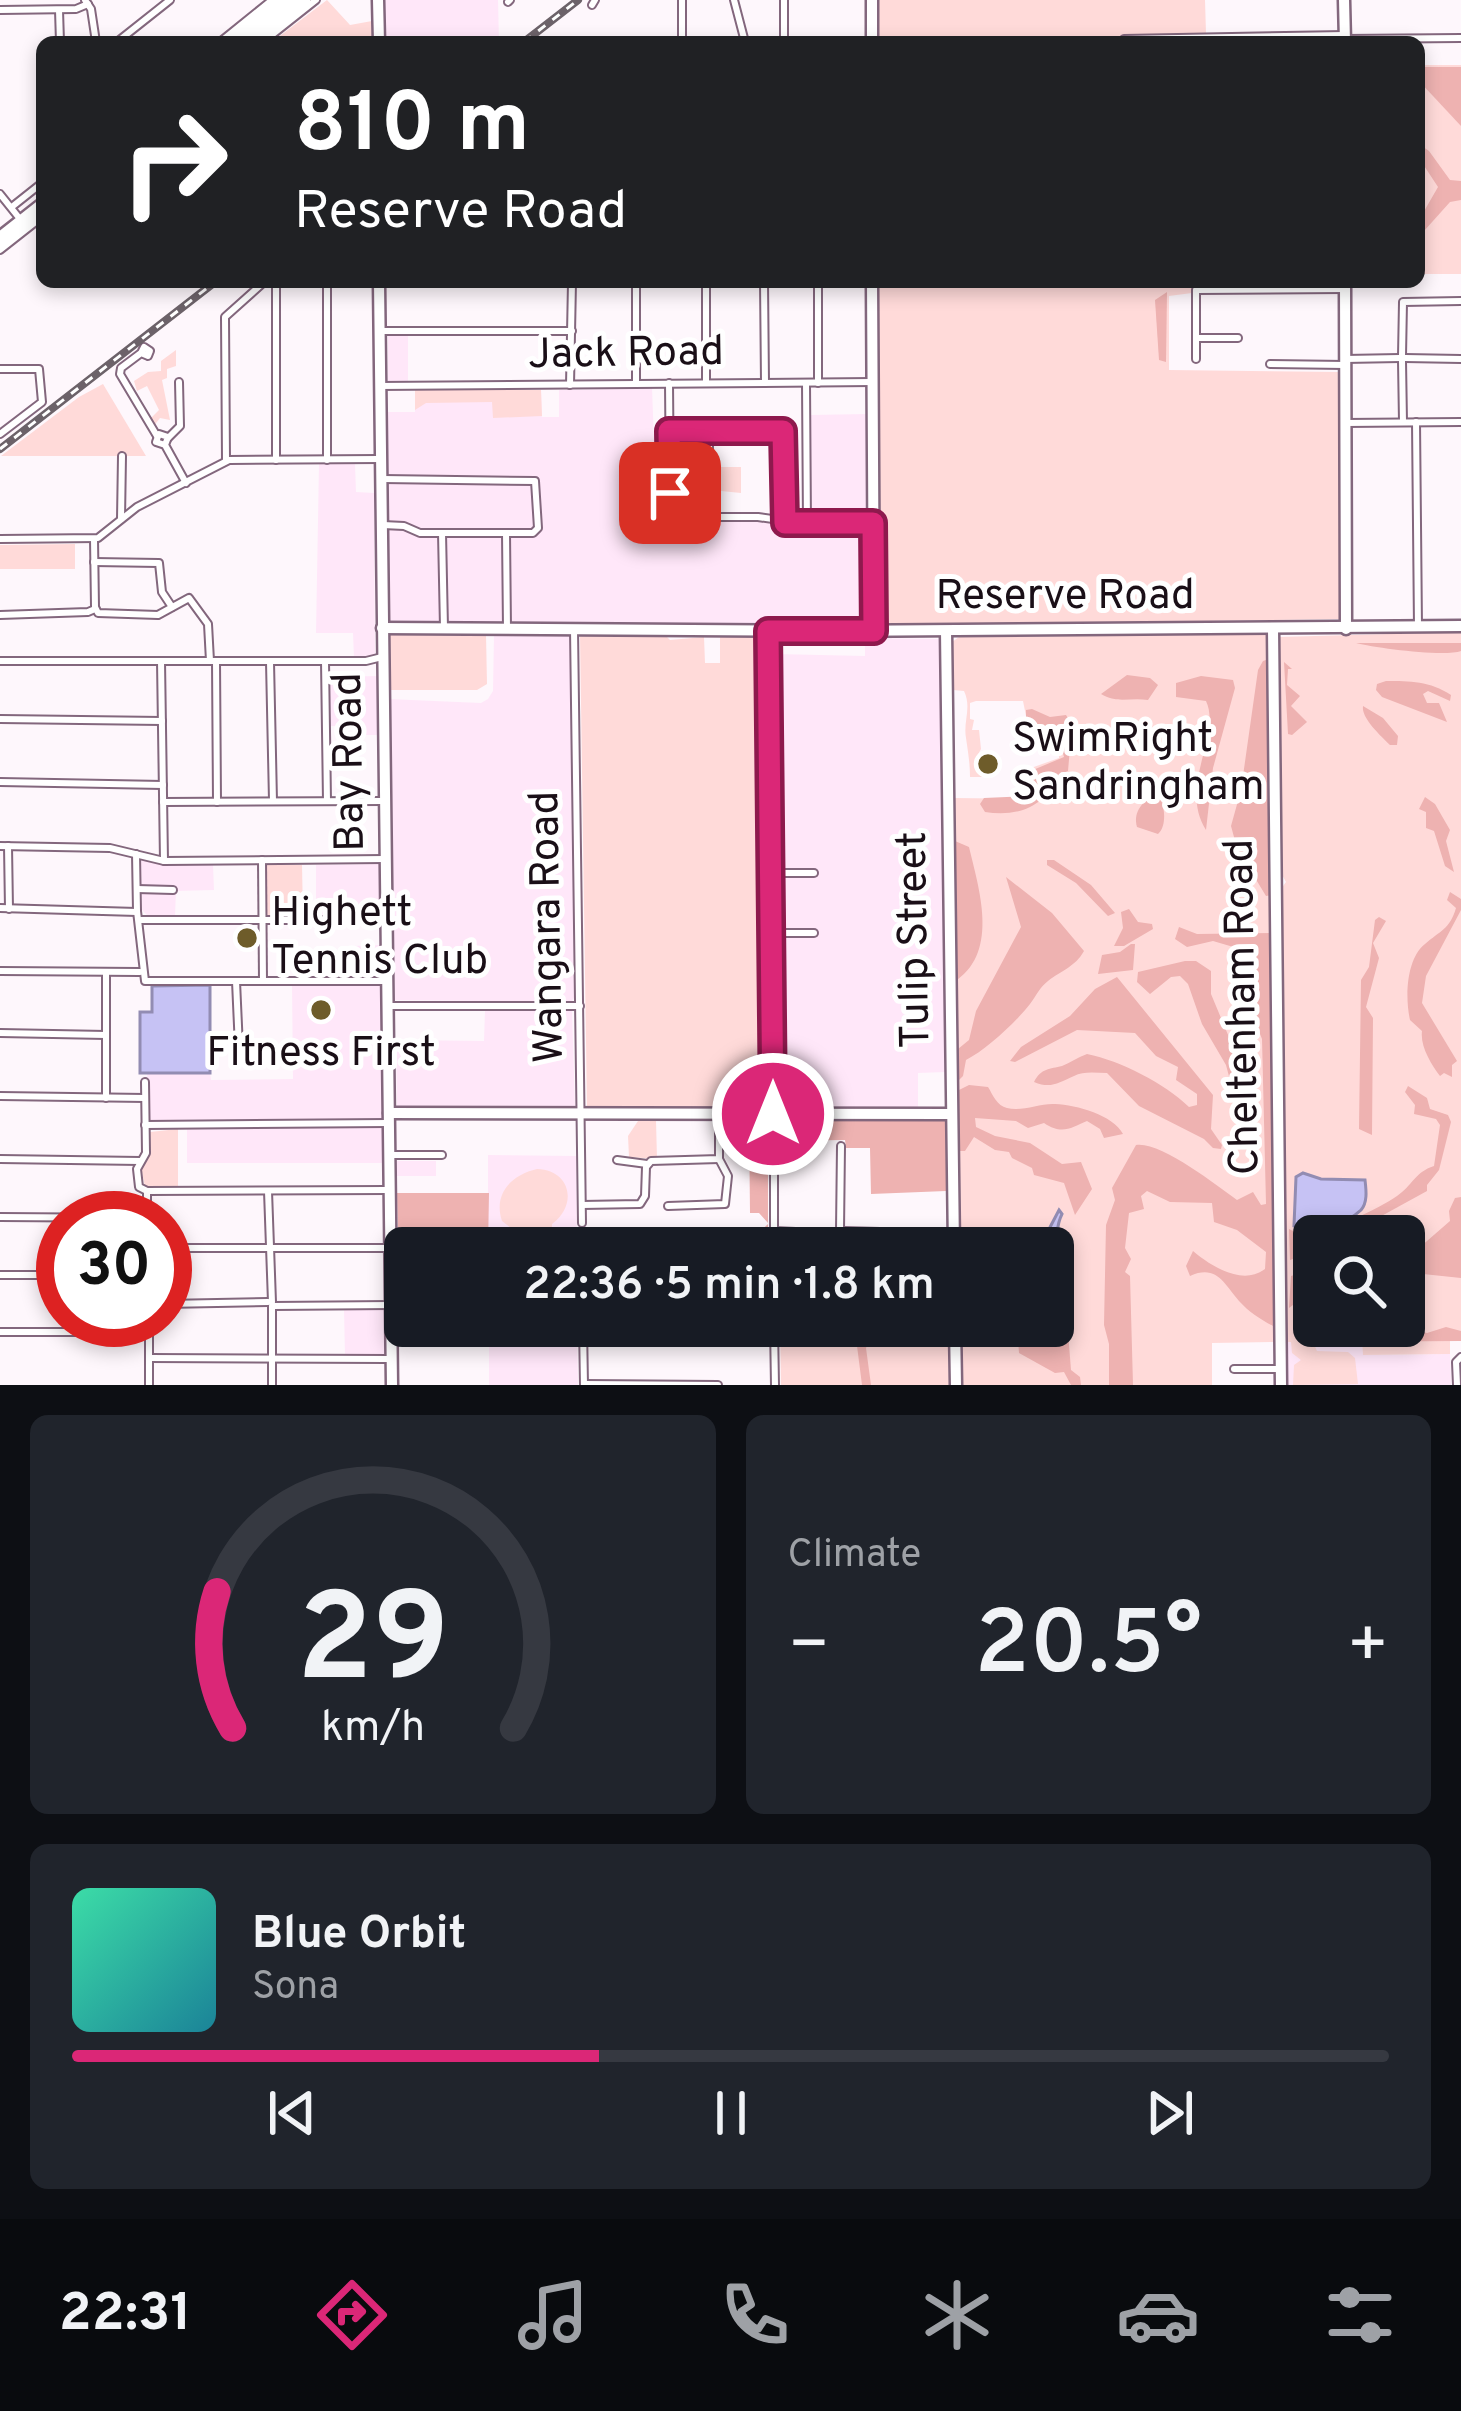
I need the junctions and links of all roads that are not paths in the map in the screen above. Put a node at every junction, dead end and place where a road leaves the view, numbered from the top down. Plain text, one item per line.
1 (272, 0) edge
2 (285, 0) edge
3 (302, 0) edge
4 (316, 0) edge
5 (378, 0) edge
6 (682, 0) edge
7 (734, 0) edge
8 (784, 0) edge
9 (872, 0) edge
10 (1344, 0) edge
11 (167, 1) edge
12 (87, 2) edge
13 (59, 9) junction
14 (0, 10) edge
15 (60, 36) edge
16 (95, 36) edge
17 (124, 36) edge
18 (227, 36) edge
19 (240, 36) edge
20 (257, 36) edge
21 (271, 36) edge
22 (379, 36) edge
23 (682, 36) edge
24 (743, 36) edge
25 (784, 36) edge
26 (872, 36) edge
27 (1345, 36) edge
28 (1425, 38) edge
29 (1461, 38) edge
30 (36, 191) edge
31 (16, 219) edge
32 (257, 288) edge
33 (275, 288) edge
34 (327, 288) edge
35 (379, 288) edge
36 (572, 288) edge
37 (636, 288) edge
38 (706, 288) edge
39 (764, 288) edge
40 (818, 288) edge
41 (872, 288) edge
42 (1237, 288) edge
43 (1345, 288) edge
44 (1461, 301) edge
45 (379, 331) junction
46 (572, 331) junction
47 (1196, 338) junction
48 (1238, 338) dead end
49 (141, 353) dead end
50 (1402, 358) junction
51 (1196, 359) dead end
52 (1461, 359) edge
53 (1346, 362) junction
54 (1270, 364) dead end
55 (0, 369) edge
56 (179, 382) dead end
57 (873, 382) junction
58 (669, 383) junction
59 (706, 383) junction
60 (764, 383) junction
61 (806, 383) junction
62 (818, 383) junction
63 (636, 384) junction
64 (572, 385) junction
65 (379, 386) junction
66 (1403, 422) junction
67 (1416, 422) junction
68 (1461, 422) edge
69 (1346, 423) junction
70 (669, 431) junction
71 (709, 431) junction
72 (0, 434) edge
73 (165, 443) junction
74 (122, 456) dead end
75 (380, 459) junction
76 (226, 460) junction
77 (276, 460) junction
78 (327, 460) junction
79 (380, 479) junction
80 (184, 480) junction
81 (670, 495) dead end
82 (709, 496) dead end
83 (658, 517) dead end
84 (124, 518) junction
85 (785, 523) junction
86 (873, 523) junction
87 (807, 524) junction
88 (380, 525) junction
89 (442, 532) junction
90 (506, 533) junction
91 (0, 539) edge
92 (94, 539) junction
93 (94, 562) junction
94 (172, 607) junction
95 (95, 609) junction
96 (0, 615) edge
97 (1461, 626) edge
98 (1418, 627) junction
99 (382, 628) junction
100 (444, 628) junction
101 (507, 628) junction
102 (1346, 628) junction
103 (574, 629) junction
104 (1273, 629) junction
105 (768, 631) junction
106 (874, 631) junction
107 (946, 631) junction
108 (0, 661) edge
109 (161, 661) junction
110 (213, 661) junction
111 (270, 662) junction
112 (326, 662) junction
113 (382, 662) junction
114 (0, 718) edge
115 (162, 721) junction
116 (0, 782) edge
117 (163, 785) junction
118 (273, 801) junction
119 (327, 801) junction
120 (384, 801) junction
121 (163, 802) junction
122 (218, 802) junction
123 (4, 846) edge
124 (136, 854) junction
125 (164, 860) junction
126 (262, 860) junction
127 (385, 860) junction
128 (771, 873) junction
129 (814, 873) dead end
130 (137, 890) junction
131 (173, 890) dead end
132 (4, 908) edge
133 (139, 916) junction
134 (386, 920) junction
135 (262, 921) junction
136 (772, 933) junction
137 (814, 933) dead end
138 (0, 971) edge
139 (106, 972) junction
140 (142, 975) junction
141 (236, 981) junction
142 (263, 981) junction
143 (388, 981) junction
144 (388, 1006) junction
145 (580, 1006) junction
146 (0, 1034) edge
147 (106, 1035) junction
148 (239, 1048) dead end
149 (145, 1082) dead end
150 (0, 1096) edge
151 (106, 1097) junction
152 (145, 1098) junction
153 (582, 1114) junction
154 (719, 1114) junction
155 (773, 1114) junction
156 (951, 1114) junction
157 (389, 1118) junction
158 (145, 1125) junction
159 (841, 1146) dead end
160 (774, 1147) dead end
161 (389, 1155) junction
162 (442, 1155) dead end
163 (0, 1159) edge
164 (719, 1159) junction
165 (616, 1160) dead end
166 (140, 1164) junction
167 (647, 1164) junction
168 (390, 1190) junction
169 (147, 1191) edge
170 (192, 1191) edge
171 (268, 1191) junction
172 (582, 1205) junction
173 (668, 1206) dead end
174 (0, 1217) edge
175 (36, 1217) edge
176 (582, 1223) dead end
177 (390, 1227) edge
178 (774, 1227) edge
179 (841, 1227) edge
180 (950, 1227) edge
181 (192, 1248) edge
182 (270, 1248) junction
183 (384, 1248) edge
184 (0, 1275) edge
185 (36, 1275) edge
186 (192, 1304) edge
187 (271, 1304) junction
188 (384, 1305) edge
189 (0, 1332) edge
190 (36, 1332) edge
191 (149, 1347) edge
192 (393, 1347) edge
193 (585, 1347) edge
194 (774, 1347) edge
195 (955, 1347) edge
196 (149, 1358) junction
197 (1460, 1358) edge
198 (272, 1359) junction
199 (393, 1359) junction
200 (1281, 1369) junction
201 (1234, 1370) dead end
202 (584, 1384) edge
203 (149, 1385) edge
204 (272, 1385) edge
205 (392, 1385) edge
206 (712, 1385) edge
207 (775, 1385) edge
208 (956, 1385) edge
209 (1281, 1385) edge
210 (1457, 1385) edge

1 - 18 street
2 - 19 highway
3 - 20 highway
4 - 21 street
5 - 22 street
6 - 23 street
7 - 24 street
8 - 25 street
9 - 26 street
10 - 27 street
11 - 17 street
12 - 13 street
12 - 16 street
13 - 14 street
13 - 15 street
28 - 29 street
30 - 31 street
32 - 76 street
33 - 77 street
34 - 78 street
35 - 45 street, Bay Road
36 - 46 street
37 - 63 street
38 - 59 street
39 - 60 street
40 - 62 street
41 - 57 street
42 - 47 street
43 - 53 street
44 - 50 street
45 - 46 street
45 - 65 street, Bay Road
46 - 64 street
47 - 48 street
47 - 51 street
49 - 73 street
50 - 52 street
50 - 53 street
50 - 66 street
53 - 54 street
53 - 69 street
55 - 72 street
56 - 73 street
57 - 62 street, Jack Road
57 - 86 street
58 - 59 street, Jack Road
58 - 63 street, Jack Road
58 - 70 street
59 - 60 street, Jack Road
60 - 61 street, Jack Road
61 - 62 street, Jack Road
61 - 87 street
63 - 64 street, Jack Road
64 - 65 street, Jack Road
65 - 75 street, Bay Road
66 - 67 street
66 - 69 street
67 - 68 street
67 - 98 street
69 - 102 street
70 - 71 street
70 - 81 street
71 - 82 street
71 - 85 street
73 - 80 street
74 - 84 street
75 - 78 street
75 - 79 street, Bay Road
76 - 77 street
76 - 80 street
77 - 78 street
79 - 88 street, Bay Road
79 - 90 street
80 - 84 street
83 - 85 street
84 - 92 street
85 - 87 street
86 - 87 street
86 - 106 street
88 - 89 street
88 - 99 street, Bay Road
89 - 90 street
89 - 100 street
90 - 101 street
91 - 92 street
92 - 93 street
93 - 94 street
93 - 95 street
94 - 95 street
94 - 110 street
95 - 96 street
97 - 98 street, Reserve Road
98 - 102 street, Reserve Road
99 - 100 street, Reserve Road
99 - 113 street, Bay Road
100 - 101 street, Reserve Road
101 - 103 street, Reserve Road
102 - 104 street, Reserve Road
103 - 105 street, Reserve Road
103 - 145 street, Wangara Road
104 - 107 street, Reserve Road
104 - 200 street, Cheltenham Road
105 - 106 street, Reserve Road
105 - 128 street
106 - 107 street, Reserve Road
107 - 156 street, Tulip Street
108 - 109 street
109 - 110 street
109 - 115 street
110 - 111 street
110 - 122 street
111 - 112 street
111 - 118 street
112 - 113 street
112 - 119 street
113 - 120 street, Bay Road
114 - 115 street
115 - 117 street
116 - 117 street
117 - 121 street
118 - 119 street
118 - 122 street
119 - 120 street
120 - 127 street, Bay Road
121 - 122 street
121 - 125 street
123 - 124 street
123 - 132 street
124 - 125 street
124 - 130 street
125 - 126 street
126 - 127 street
126 - 135 street
127 - 134 street, Bay Road
128 - 129 street
128 - 136 street
130 - 131 street
130 - 133 street
132 - 133 street
133 - 135 street
133 - 140 street
134 - 135 street
134 - 143 street, Bay Road
135 - 142 street
136 - 137 street
136 - 155 street
138 - 139 street
139 - 140 street
139 - 147 street
140 - 141 street
141 - 142 street
141 - 148 street
142 - 143 street
143 - 144 street, Bay Road
144 - 145 street
144 - 157 street, Bay Road
145 - 153 street, Wangara Road
146 - 147 street
147 - 151 street
149 - 152 street
150 - 151 street
151 - 152 street
152 - 158 street
153 - 154 street
153 - 157 street
153 - 172 street, Wangara Road
154 - 155 street
154 - 164 street
155 - 156 street
156 - 180 street, Tulip Street
157 - 158 street
157 - 161 street, Bay Road
158 - 166 street
159 - 179 street
160 - 178 street
161 - 162 street
161 - 168 street, Bay Road
163 - 166 street
164 - 167 street
164 - 173 street
165 - 167 street
166 - 169 street
167 - 172 street
168 - 171 street
168 - 177 street, Bay Road
170 - 171 street
171 - 182 street
172 - 176 street, Wangara Road
174 - 175 street
181 - 182 street
182 - 183 street
182 - 187 street
184 - 185 street
186 - 187 street
187 - 188 street
187 - 198 street
189 - 190 street
191 - 196 street
192 - 199 street, Bay Road
193 - 202 street
194 - 207 street
195 - 208 street
196 - 198 street
196 - 203 street
197 - 210 street
198 - 199 street
198 - 204 street
199 - 205 street, Bay Road
200 - 201 street
200 - 209 street, Cheltenham Road
202 - 206 street

